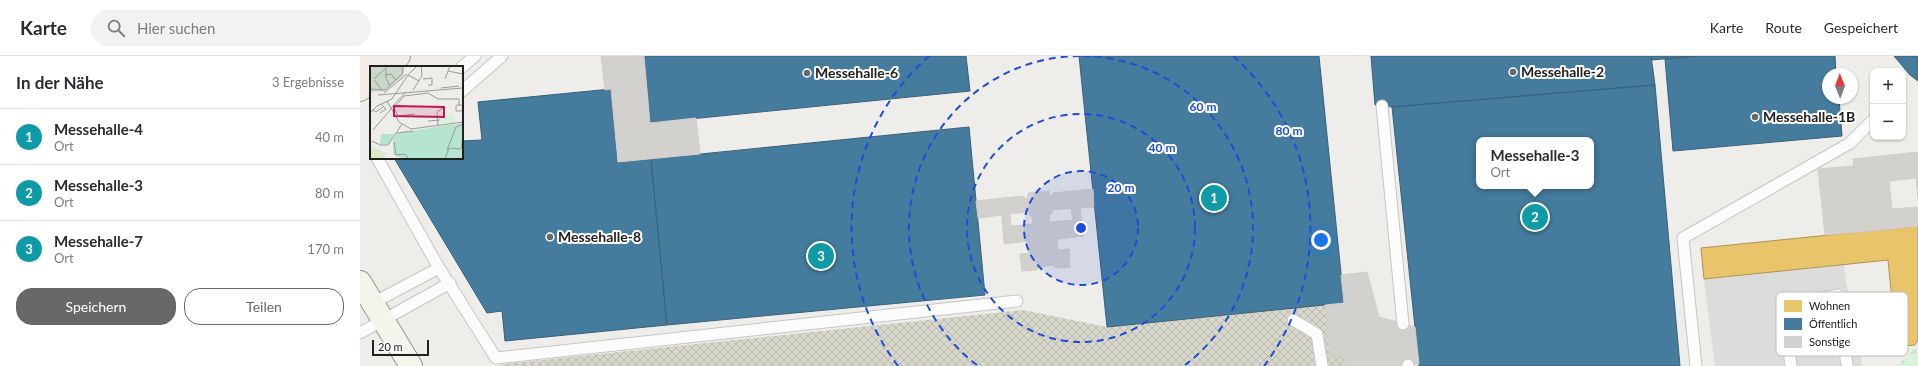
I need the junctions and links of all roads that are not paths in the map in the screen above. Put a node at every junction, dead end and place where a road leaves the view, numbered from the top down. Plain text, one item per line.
1 (381, 56) edge
2 (399, 56) edge
3 (475, 56) edge
4 (502, 56) edge
5 (360, 66) edge
6 (390, 66) edge
7 (463, 66) edge
8 (370, 83) edge
9 (360, 90) edge
10 (463, 90) edge
11 (1382, 106) dead end
12 (1870, 123) edge
13 (378, 159) edge
14 (439, 268) junction
15 (360, 282) edge
16 (450, 283) junction
17 (1017, 301) dead end
18 (378, 311) junction
19 (1293, 320) dead end
20 (1403, 324) dead end
21 (360, 333) edge
22 (1790, 356) edge
23 (1846, 356) edge
24 (411, 366) edge
25 (1322, 366) edge
26 (1696, 366) edge
27 (1791, 366) edge
28 (1847, 366) edge

1 - 5 main road
2 - 6 main road
3 - 7 lane
4 - 10 lane
8 - 9 main road
11 - 20 lane
12 - 26 lane
13 - 14 lane
14 - 16 lane
14 - 18 lane
15 - 18 street
16 - 17 lane
16 - 18 lane
18 - 21 lane
18 - 24 street
19 - 25 lane
22 - 27 lane
23 - 28 lane

